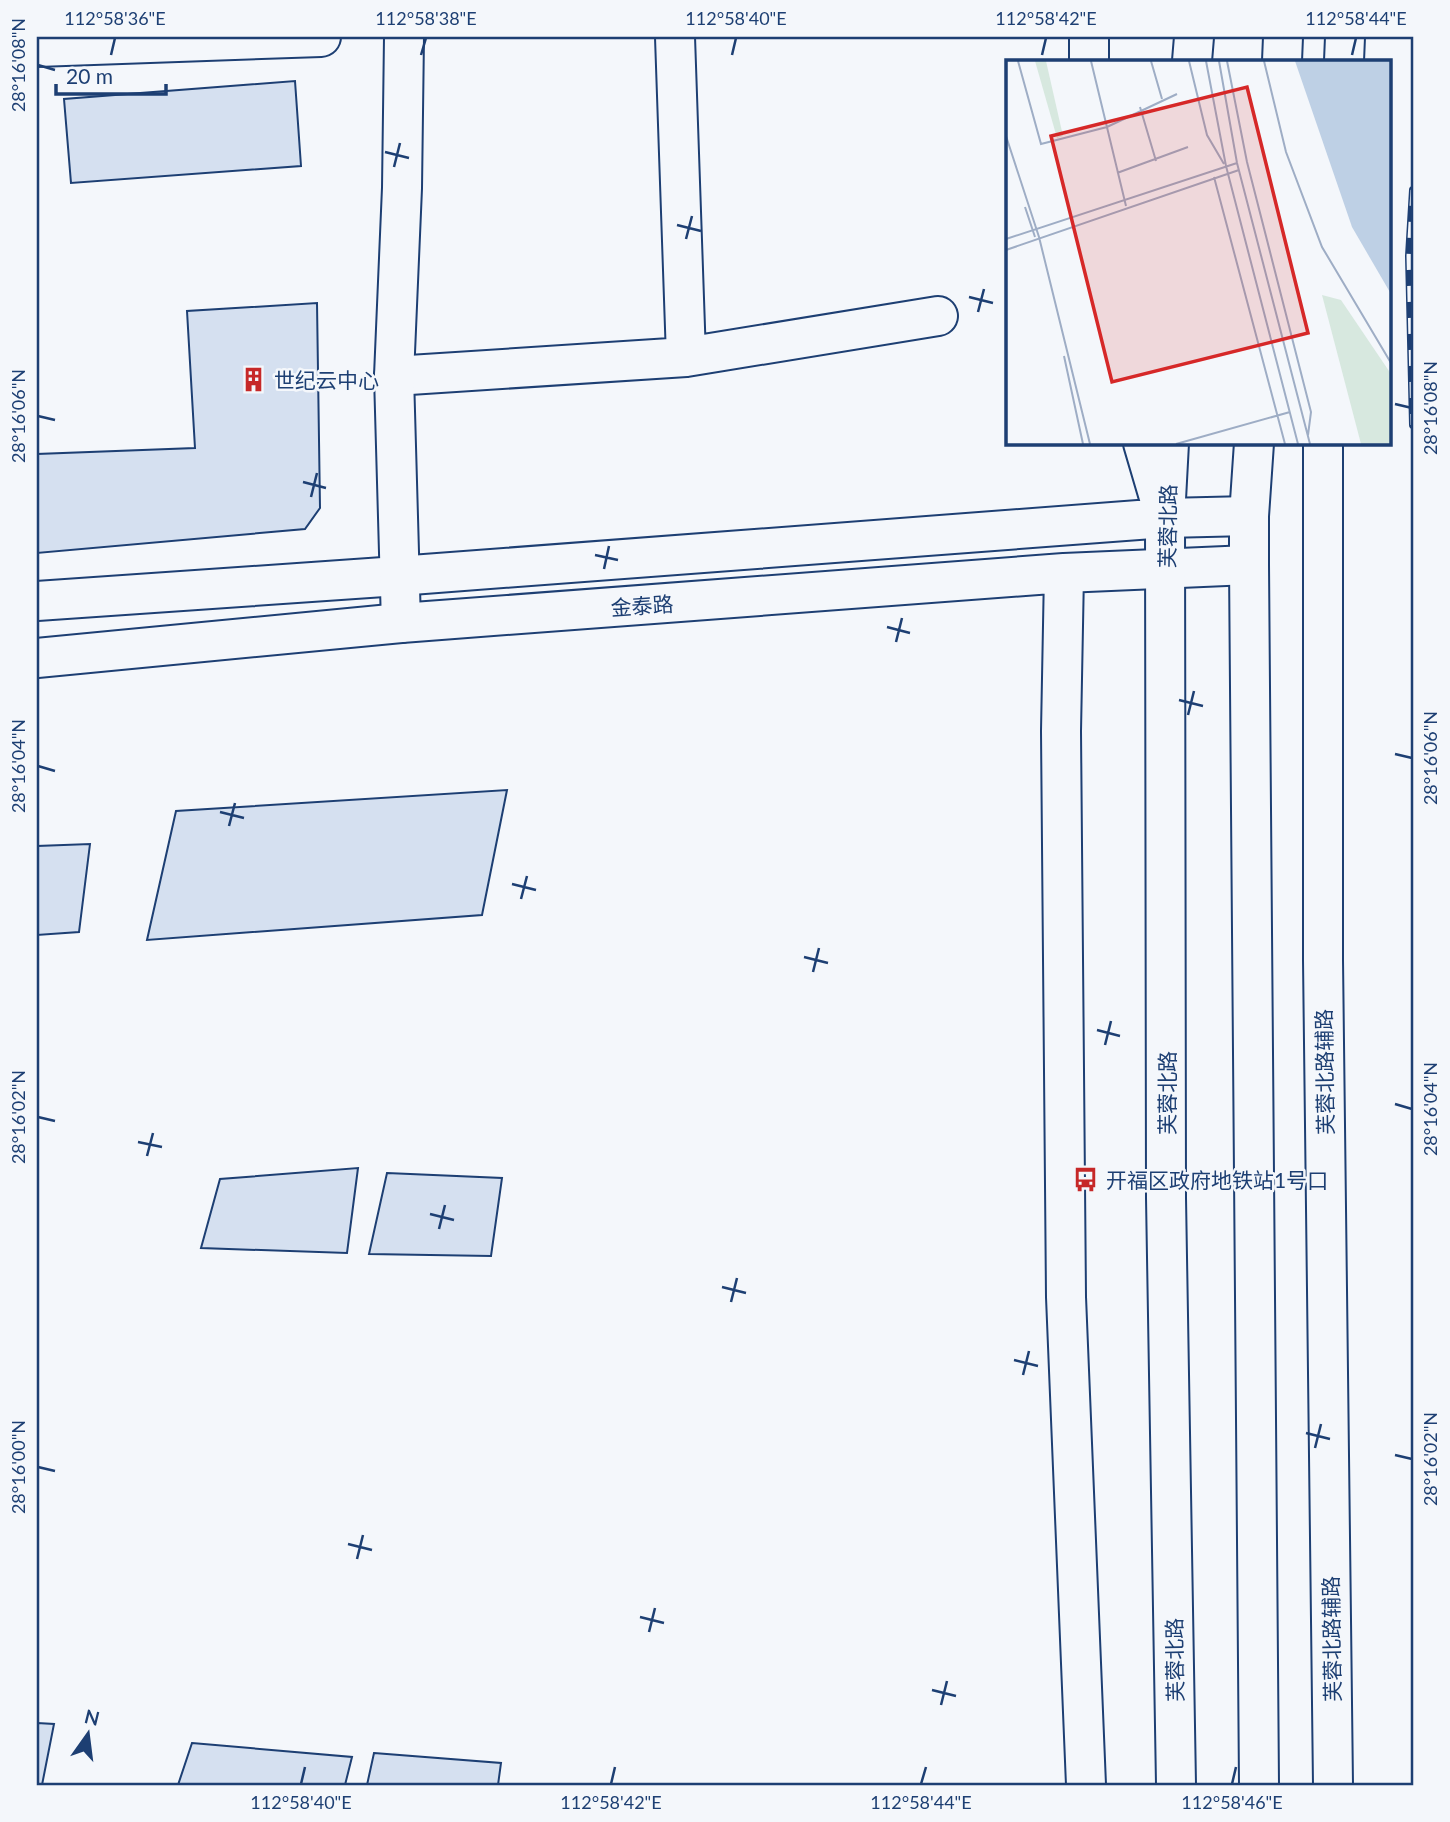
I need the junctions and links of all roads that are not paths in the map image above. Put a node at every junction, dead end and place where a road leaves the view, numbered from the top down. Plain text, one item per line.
1 (321, 37) edge
2 (404, 37) edge
3 (675, 37) edge
4 (1088, 37) edge
5 (1194, 37) edge
6 (1283, 37) edge
7 (1345, 37) edge
8 (37, 47) edge
9 (1089, 60) edge
10 (1192, 60) edge
11 (1282, 60) edge
12 (1345, 60) edge
13 (938, 316) dead end
14 (686, 357) junction
15 (394, 376) junction
16 (1143, 444) edge
17 (1169, 444) edge
18 (1254, 444) edge
19 (1323, 444) edge
20 (1249, 516) junction
21 (1165, 518) junction
22 (1249, 565) junction
23 (1166, 567) junction
24 (1064, 573) junction
25 (398, 576) junction
26 (37, 601) edge
27 (401, 623) junction
28 (37, 658) edge
29 (1086, 1785) edge
30 (1176, 1785) edge
31 (1259, 1785) edge
32 (1333, 1785) edge

1 - 8 street
2 - 15 street
3 - 14 street
4 - 9 street
5 - 10 street
6 - 11 street
7 - 12 street
13 - 14 street
14 - 15 street
15 - 25 street
16 - 21 street
17 - 21 street, 芙蓉北路
18 - 20 street
19 - 32 street, 芙蓉北路辅路
20 - 21 street
20 - 22 street
21 - 23 street, 芙蓉北路
21 - 25 street
22 - 23 street, 金泰路
22 - 31 street
23 - 24 street, 金泰路
23 - 30 street, 芙蓉北路
24 - 27 street, 金泰路
24 - 29 street
25 - 26 street
25 - 27 street
27 - 28 street, 金泰路

